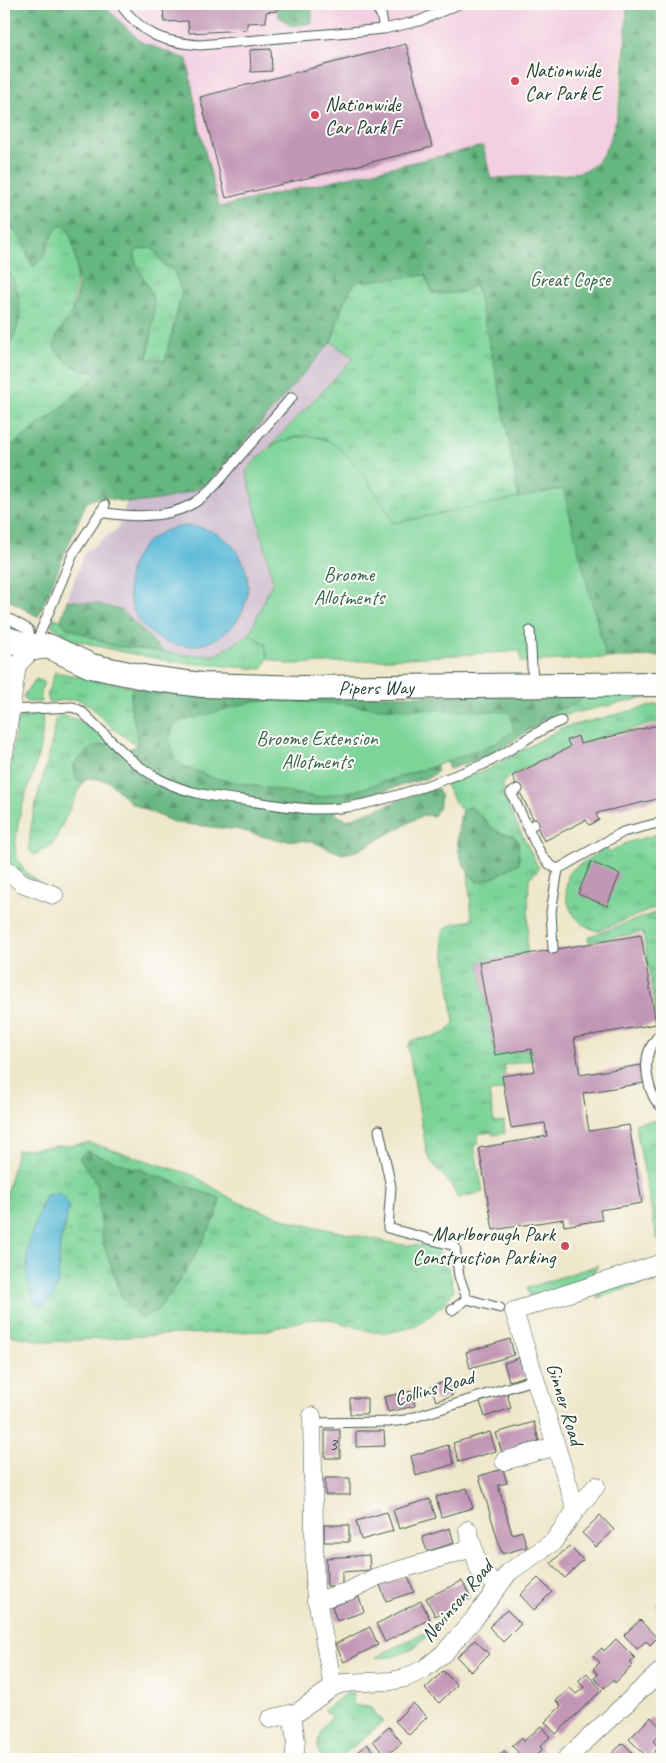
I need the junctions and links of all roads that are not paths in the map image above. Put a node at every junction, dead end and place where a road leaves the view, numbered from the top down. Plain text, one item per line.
1 (120, 4) edge
2 (373, 4) edge
3 (459, 4) edge
4 (384, 29) junction
5 (292, 397) dead end
6 (4, 616) edge
7 (530, 630) dead end
8 (4, 638) edge
9 (34, 648) junction
10 (662, 684) edge
11 (533, 685) junction
12 (12, 704) junction
13 (561, 721) dead end
14 (4, 754) edge
15 (518, 789) dead end
16 (662, 822) edge
17 (4, 868) edge
18 (558, 869) junction
19 (54, 894) dead end
20 (553, 949) dead end
21 (662, 1032) edge
22 (662, 1107) edge
23 (379, 1130) dead end
24 (662, 1263) edge
25 (467, 1299) junction
26 (452, 1310) dead end
27 (507, 1310) junction
28 (536, 1379) junction
29 (312, 1419) joint
30 (556, 1446) junction
31 (504, 1461) dead end
32 (596, 1486) dead end
33 (576, 1510) junction
34 (468, 1530) dead end
35 (473, 1548) junction
36 (498, 1586) junction
37 (316, 1601) junction
38 (662, 1670) edge
39 (332, 1686) junction
40 (292, 1714) junction
41 (270, 1719) dead end
42 (294, 1759) edge
43 (566, 1759) edge

1 - 4 lane
2 - 4 lane
3 - 4 lane
5 - 9 lane
6 - 9 lane, Pipers Way
7 - 11 lane
8 - 9 main road, Pipers Way
9 - 11 main road, Pipers Way
9 - 12 street
10 - 11 main road, Pipers Way
12 - 13 lane
12 - 14 street
15 - 18 lane
16 - 18 lane
17 - 19 street
18 - 20 lane
21 - 22 lane
23 - 25 lane
24 - 27 street
25 - 26 lane
25 - 27 lane
27 - 28 street, Ginner Road
28 - 29 lane, Collins Road
28 - 30 street, Ginner Road
29 - 37 street, Collins Road
30 - 31 street
30 - 33 street, Ginner Road
32 - 33 street, Nevinson Road
33 - 36 street, Nevinson Road
34 - 35 street
35 - 36 street
35 - 37 street
36 - 39 street, Nevinson Road
37 - 39 street, Collins Road
38 - 43 street
39 - 40 street, Nevinson Road
40 - 41 street, Nevinson Road
40 - 42 street

